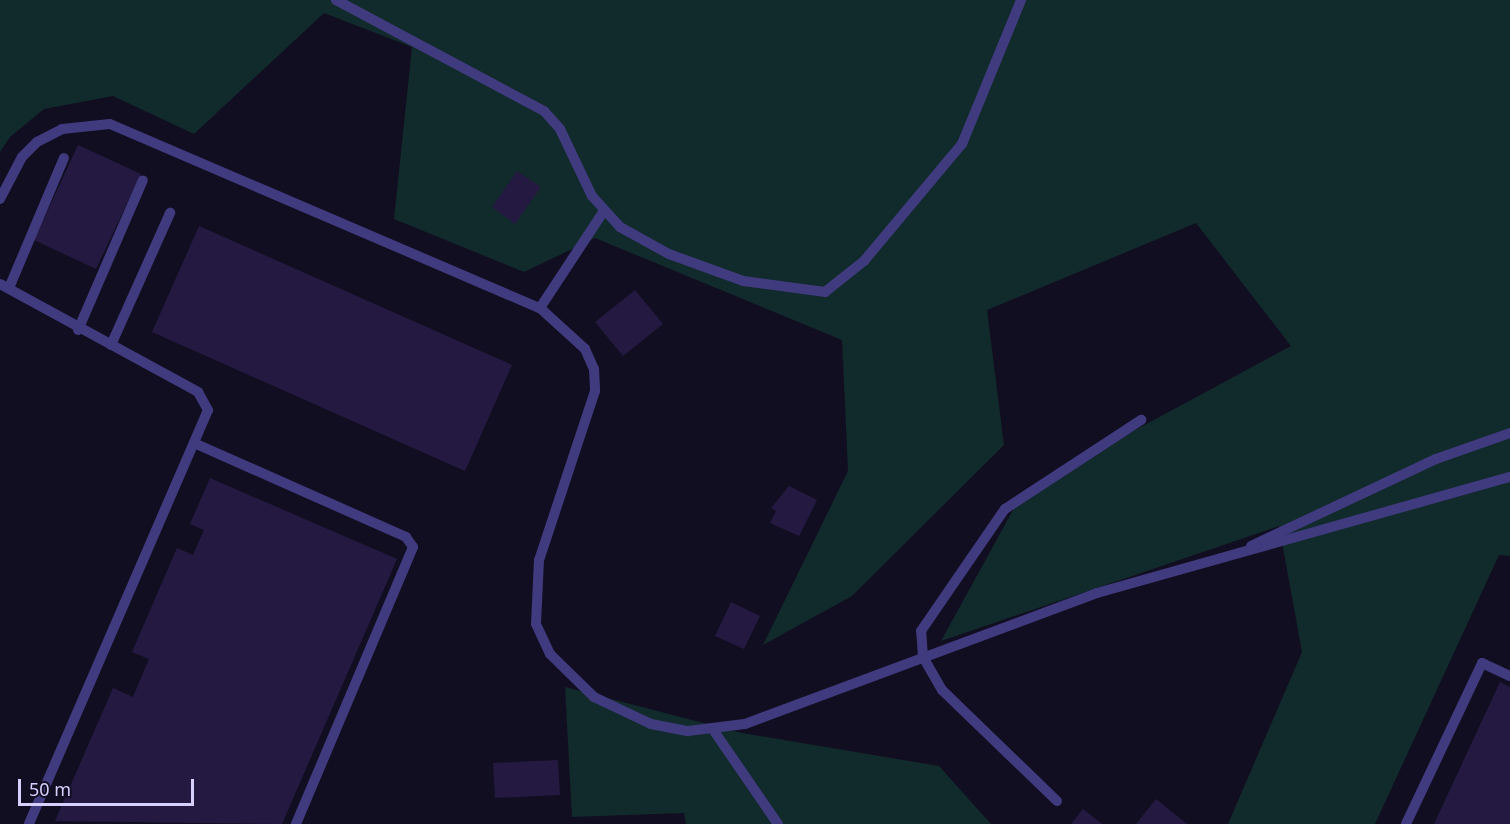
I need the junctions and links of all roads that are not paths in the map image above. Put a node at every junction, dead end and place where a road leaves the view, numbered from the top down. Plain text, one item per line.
1 (336, 0) edge
2 (1021, 0) edge
3 (64, 158) dead end
4 (143, 180) dead end
5 (0, 199) edge
6 (603, 212) junction
7 (170, 213) dead end
8 (4, 286) edge
9 (540, 308) junction
10 (78, 330) junction
11 (111, 345) junction
12 (1141, 420) dead end
13 (1510, 433) edge
14 (194, 443) junction
15 (1510, 477) edge
16 (1227, 558) junction
17 (923, 657) junction
18 (1510, 676) edge
19 (714, 731) junction
20 (1057, 801) dead end
21 (29, 824) edge
22 (296, 824) edge
23 (778, 824) edge
24 (1406, 824) edge

1 - 6 lane
2 - 6 lane
3 - 8 lane
4 - 10 lane
5 - 9 lane
6 - 9 lane
7 - 11 lane
8 - 10 lane
9 - 19 lane
10 - 11 lane
11 - 14 lane
12 - 17 lane
13 - 16 lane
14 - 21 lane
14 - 22 lane
15 - 16 lane
16 - 17 lane
17 - 19 lane
17 - 20 lane
18 - 24 lane
19 - 23 lane

